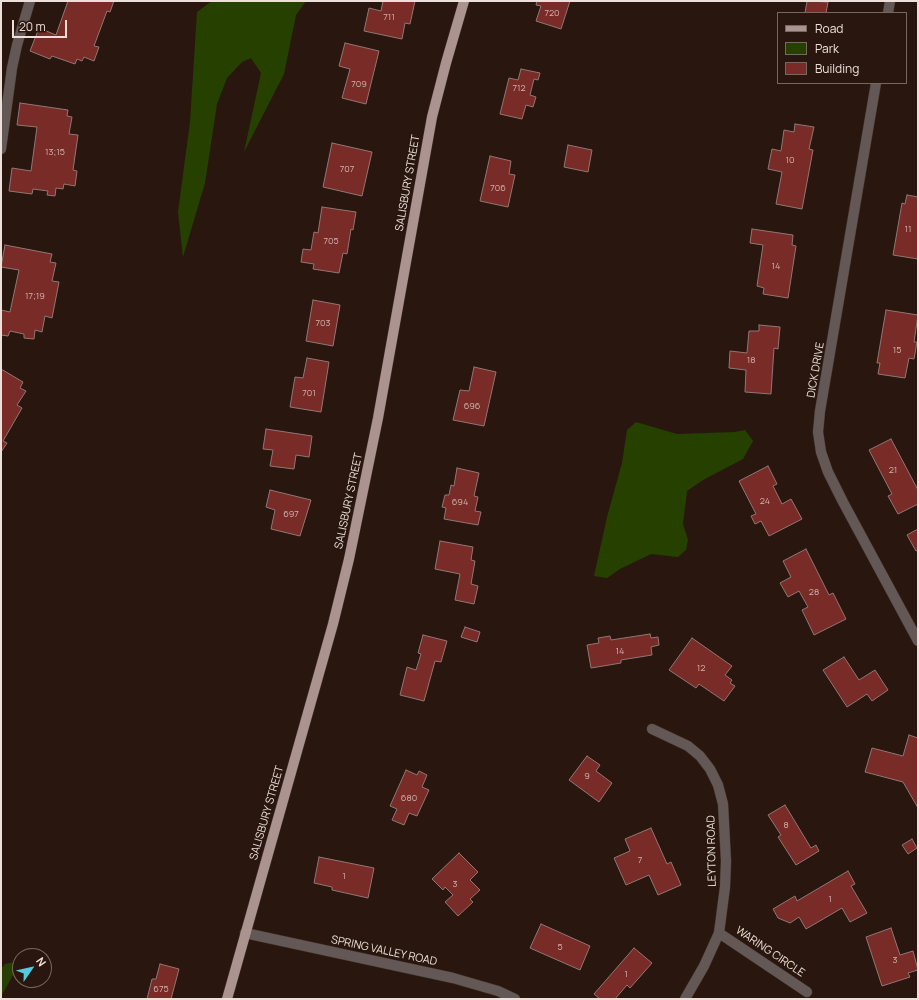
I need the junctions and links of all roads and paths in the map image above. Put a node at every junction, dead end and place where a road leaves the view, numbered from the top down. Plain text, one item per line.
1 (30, 1) edge
2 (464, 1) edge
3 (890, 1) edge
4 (888, 12) edge
5 (876, 84) edge
6 (1, 149) edge
7 (918, 641) edge
8 (652, 729) dead end
9 (245, 933) junction
10 (719, 933) junction
11 (807, 992) dead end
12 (227, 999) edge
13 (515, 999) edge
14 (685, 999) edge

1 - 6 street
2 - 9 main road, SALISBURY STREET
3 - 4 street
5 - 7 street, DICK DRIVE
8 - 10 street, LEYTON ROAD
9 - 12 main road, SALISBURY STREET
9 - 13 street, SPRING VALLEY ROAD
10 - 11 street, WARING CIRCLE
10 - 14 street, LEYTON ROAD

